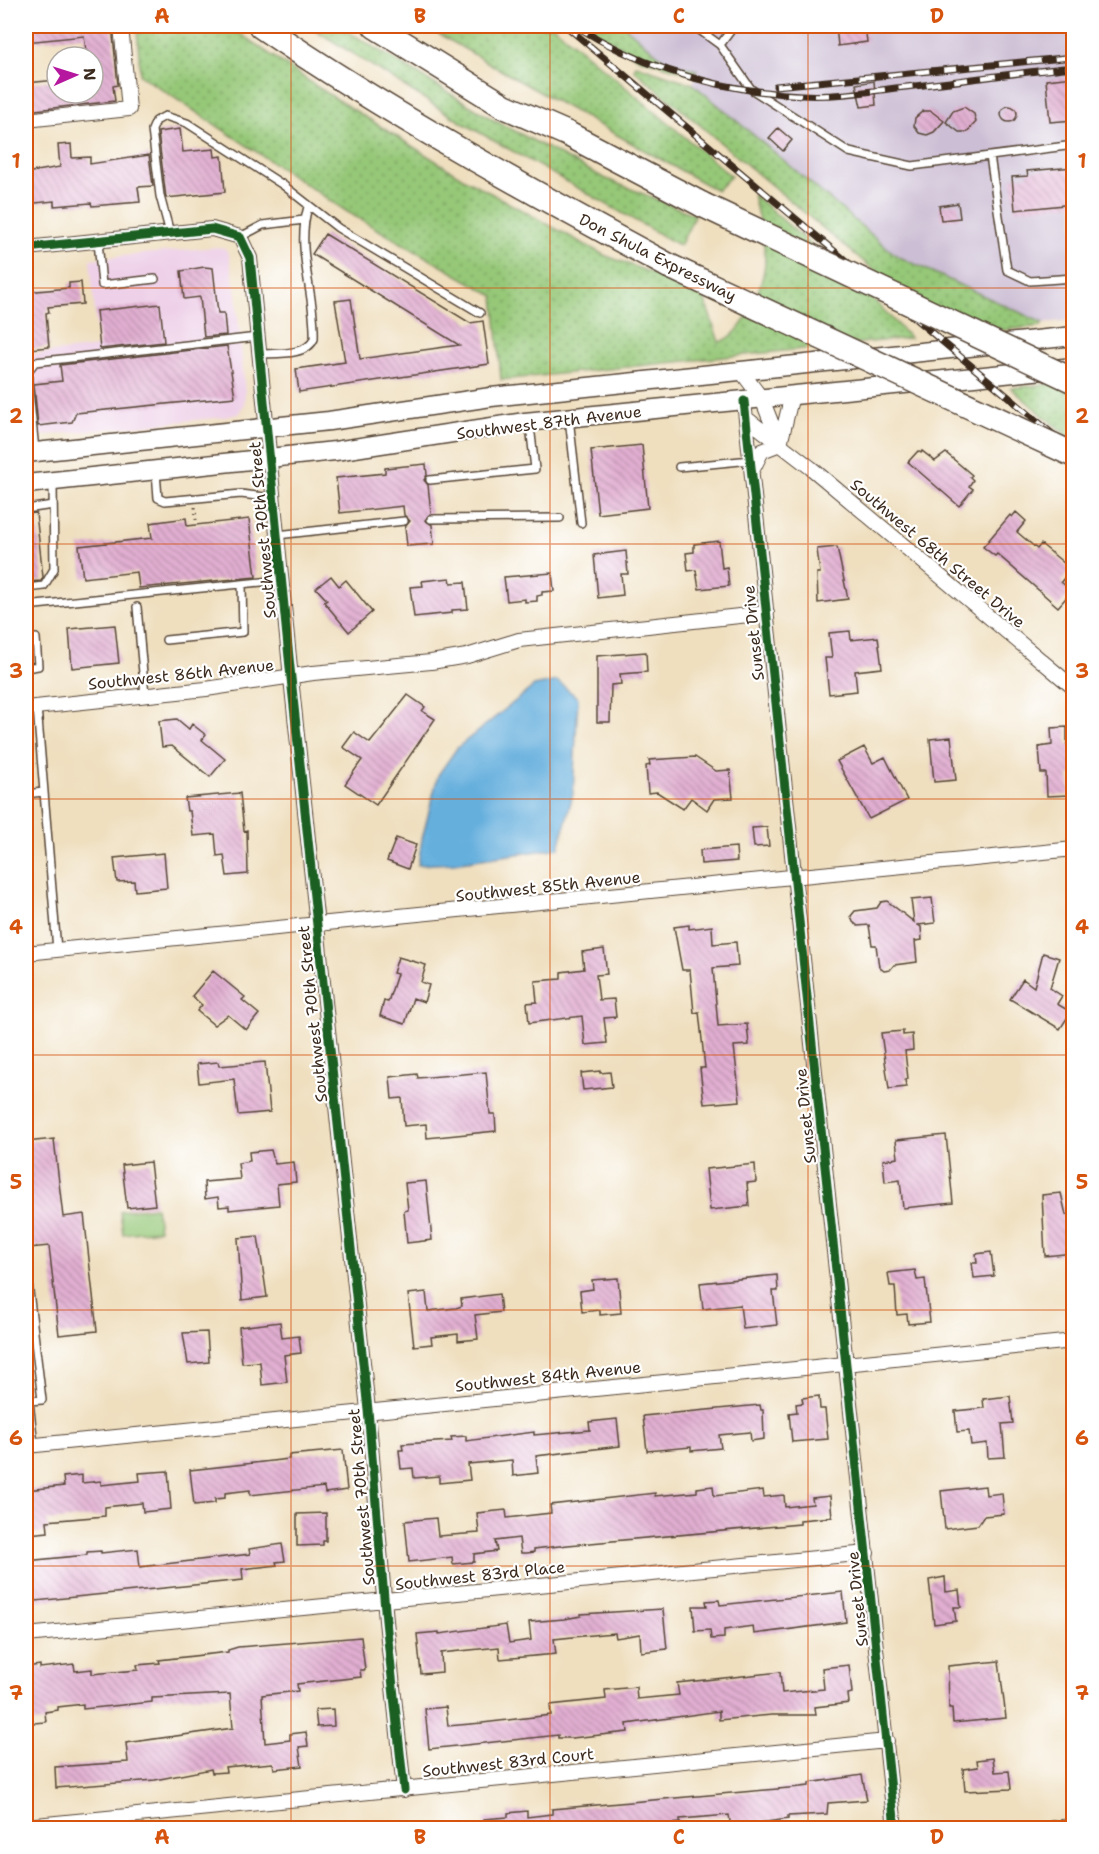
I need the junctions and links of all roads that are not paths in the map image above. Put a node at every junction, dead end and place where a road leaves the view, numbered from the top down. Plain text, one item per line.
1 (121, 26) edge
2 (261, 26) edge
3 (375, 26) edge
4 (697, 26) edge
5 (734, 26) edge
6 (720, 45) junction
7 (26, 120) edge
8 (1074, 145) edge
9 (990, 156) junction
10 (308, 207) junction
11 (304, 220) junction
12 (170, 233) junction
13 (240, 237) junction
14 (98, 241) junction
15 (26, 248) edge
16 (1074, 278) edge
17 (155, 279) dead end
18 (480, 313) dead end
19 (1074, 336) edge
20 (258, 337) junction
21 (260, 354) junction
22 (1074, 367) edge
23 (741, 371) junction
24 (1074, 381) edge
25 (792, 395) junction
26 (491, 397) junction
27 (762, 399) junction
28 (745, 409) junction
29 (569, 418) junction
30 (525, 422) junction
31 (267, 428) junction
32 (780, 444) junction
33 (30, 452) edge
34 (1074, 455) edge
35 (270, 458) junction
36 (752, 465) junction
37 (679, 467) dead end
38 (155, 470) junction
39 (430, 480) dead end
40 (53, 481) junction
41 (26, 484) edge
42 (274, 498) junction
43 (53, 505) junction
44 (26, 509) edge
45 (560, 518) dead end
46 (431, 519) dead end
47 (404, 521) dead end
48 (581, 523) dead end
49 (277, 534) junction
50 (281, 580) junction
51 (242, 584) junction
52 (26, 588) edge
53 (26, 606) edge
54 (137, 607) dead end
55 (767, 614) junction
56 (26, 639) edge
57 (166, 640) dead end
58 (26, 668) edge
59 (291, 678) junction
60 (1074, 688) edge
61 (145, 695) junction
62 (31, 707) edge
63 (43, 792) junction
64 (26, 794) edge
65 (1074, 849) edge
66 (794, 877) junction
67 (318, 925) junction
68 (28, 949) edge
69 (57, 950) junction
70 (26, 1266) edge
71 (1074, 1341) edge
72 (846, 1363) junction
73 (27, 1402) edge
74 (368, 1410) junction
75 (30, 1446) edge
76 (867, 1553) junction
77 (385, 1601) junction
78 (26, 1635) edge
79 (887, 1741) junction
80 (405, 1790) junction
81 (26, 1826) edge
82 (1074, 1826) edge
83 (895, 1828) edge
84 (1053, 1828) edge

1 - 7 street
2 - 34 highway, Don Shula Expressway, bridge
3 - 24 highway, bridge
4 - 6 lane
5 - 6 lane
6 - 9 lane
8 - 9 lane
9 - 16 lane
10 - 11 lane
10 - 12 lane
10 - 18 lane
11 - 13 lane
11 - 21 lane
12 - 13 street
12 - 14 street
13 - 20 street, Southwest 70th Street
14 - 15 street
14 - 17 lane
19 - 23 main road, Southwest 87th Avenue
20 - 21 street, Southwest 70th Street
20 - 33 lane
21 - 31 street, Southwest 70th Street
22 - 25 main road, Southwest 87th Avenue
23 - 26 main road, Southwest 87th Avenue
23 - 27 street, Southwest 68th Street Drive
23 - 28 main road
25 - 27 main road, Southwest 87th Avenue
25 - 32 street
26 - 30 main road
26 - 31 main road, Southwest 87th Avenue
27 - 28 main road, Southwest 87th Avenue
27 - 32 street, Southwest 68th Street Drive
28 - 29 main road, Southwest 87th Avenue
28 - 32 street, Southwest 68th Street Drive
28 - 36 street, Sunset Drive
29 - 30 main road, Southwest 87th Avenue
29 - 48 lane
30 - 35 main road, Southwest 87th Avenue
30 - 39 lane
31 - 33 main road, Southwest 87th Avenue
31 - 35 street, Southwest 70th Street
32 - 36 street
32 - 60 street, Southwest 68th Street Drive
35 - 38 main road, Southwest 87th Avenue
35 - 42 street, Southwest 70th Street
36 - 37 lane
36 - 55 street, Sunset Drive
38 - 40 main road, Southwest 87th Avenue
38 - 42 lane
40 - 41 main road, Southwest 87th Avenue
40 - 43 lane
42 - 49 street, Southwest 70th Street
43 - 44 lane
43 - 52 lane
45 - 46 lane
47 - 49 lane
49 - 50 street, Southwest 70th Street
50 - 51 lane
50 - 59 street, Southwest 70th Street
51 - 53 lane
51 - 57 lane
54 - 61 lane
55 - 59 street, Southwest 86th Avenue
55 - 66 street, Sunset Drive
56 - 58 lane
59 - 61 street, Southwest 86th Avenue
59 - 67 street, Southwest 70th Street
61 - 62 street, Southwest 86th Avenue
62 - 63 lane
63 - 64 lane
63 - 69 lane
65 - 66 street, Southwest 85th Avenue
66 - 67 street, Southwest 85th Avenue
66 - 72 street, Sunset Drive
67 - 69 street, Southwest 85th Avenue
67 - 74 street, Southwest 70th Street
68 - 69 street, Southwest 85th Avenue
70 - 73 lane
71 - 72 street, Southwest 84th Avenue
72 - 74 street, Southwest 84th Avenue
72 - 76 street, Sunset Drive
73 - 75 lane
74 - 75 street, Southwest 84th Avenue
74 - 77 street, Southwest 70th Street
76 - 77 street, Southwest 83rd Place
76 - 79 street, Sunset Drive
77 - 78 street, Southwest 83rd Place
77 - 80 street, Southwest 70th Street
79 - 80 street, Southwest 83rd Court
79 - 83 street, Sunset Drive
80 - 81 street, Southwest 83rd Court
82 - 84 street

